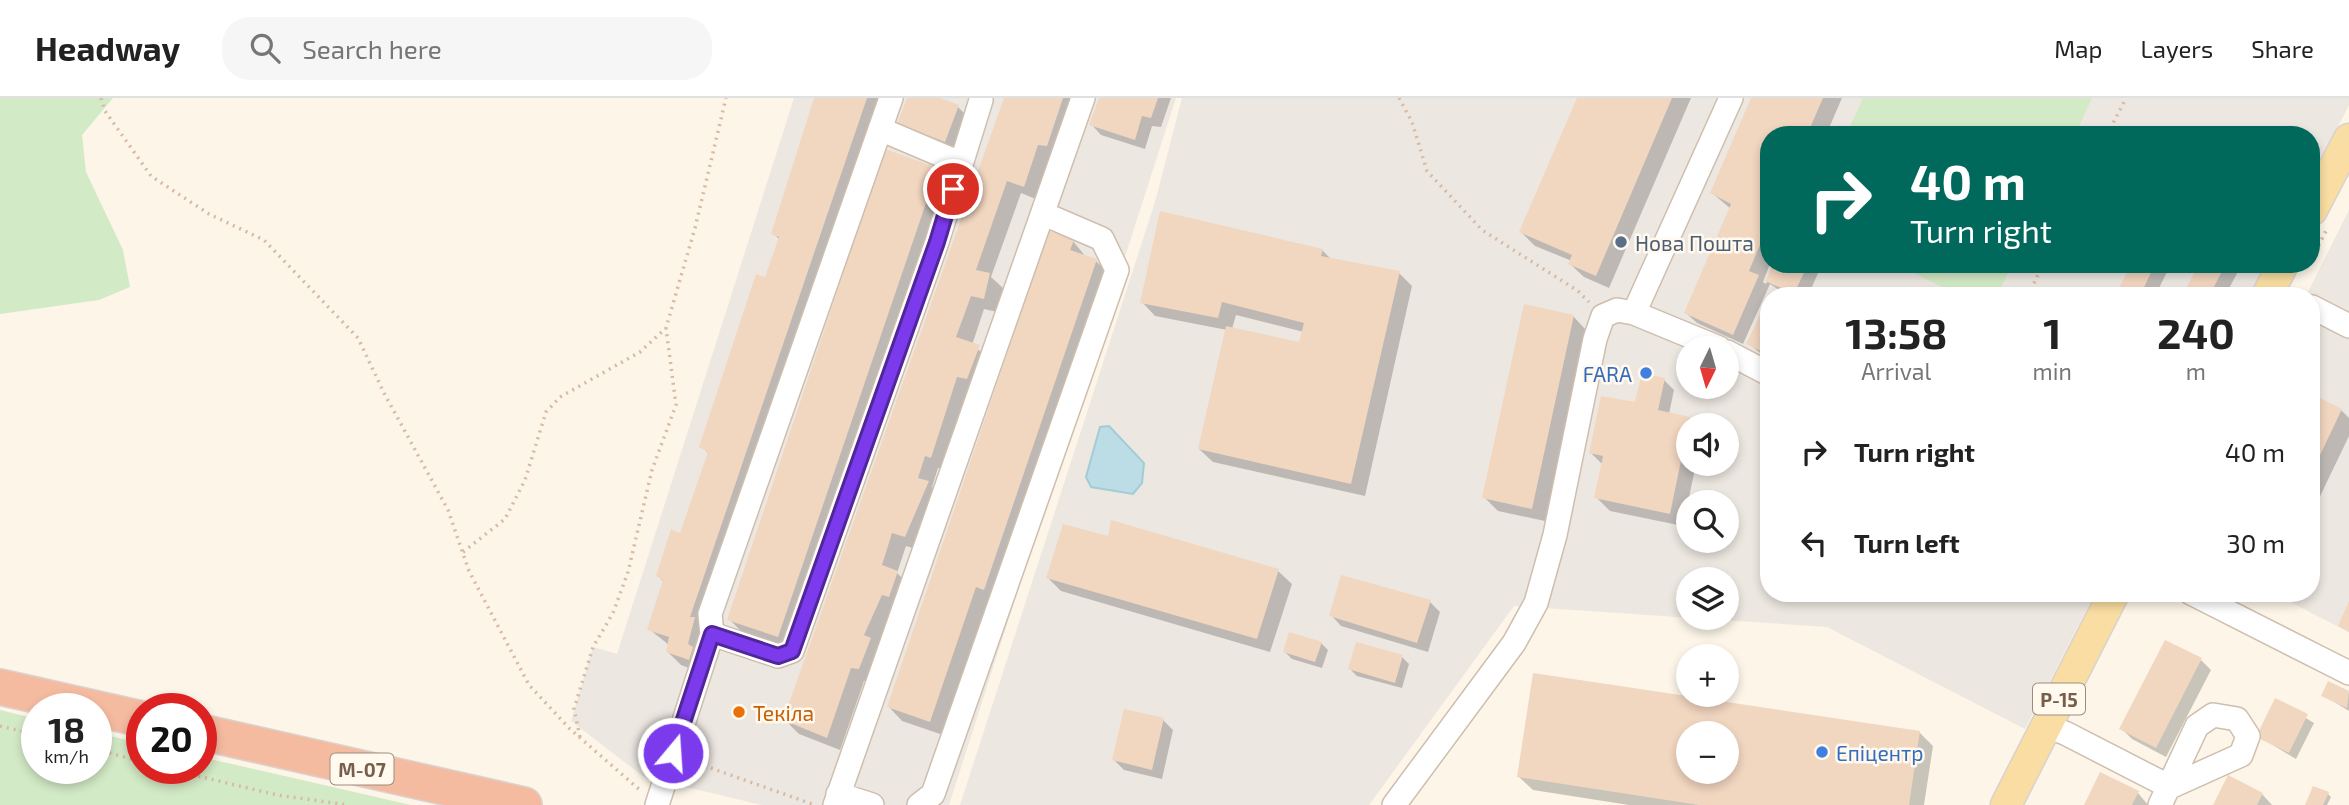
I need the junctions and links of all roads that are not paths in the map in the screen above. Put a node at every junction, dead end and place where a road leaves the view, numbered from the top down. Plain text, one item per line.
1 (891, 98) edge
2 (1083, 98) edge
3 (1731, 98) edge
4 (981, 100) dead end
5 (880, 129) junction
6 (2349, 139) edge
7 (960, 163) junction
8 (2320, 195) edge
9 (1044, 214) junction
10 (2320, 311) edge
11 (1634, 313) junction
12 (2349, 326) edge
13 (1690, 336) edge
14 (1740, 359) edge
15 (1760, 369) edge
16 (2109, 602) edge
17 (2209, 602) edge
18 (712, 634) junction
19 (2349, 673) edge
20 (0, 687) edge
21 (126, 715) edge
22 (2045, 726) junction
23 (217, 736) edge
24 (2165, 796) edge
25 (652, 800) edge
26 (836, 800) edge
27 (524, 805) edge
28 (872, 805) edge
29 (919, 805) edge
30 (1394, 805) edge
31 (2006, 805) edge

1 - 5 lane
2 - 9 lane
3 - 11 lane
4 - 7 lane
5 - 7 lane
5 - 18 lane
6 - 8 main road
7 - 18 lane
9 - 26 lane
9 - 29 lane
10 - 12 lane
11 - 13 lane
11 - 30 lane
14 - 15 lane
16 - 22 main road, Р-15
17 - 19 lane
18 - 25 lane
20 - 21 highway
22 - 24 lane
22 - 31 main road, Р-15
23 - 27 highway, М-07
26 - 28 lane

